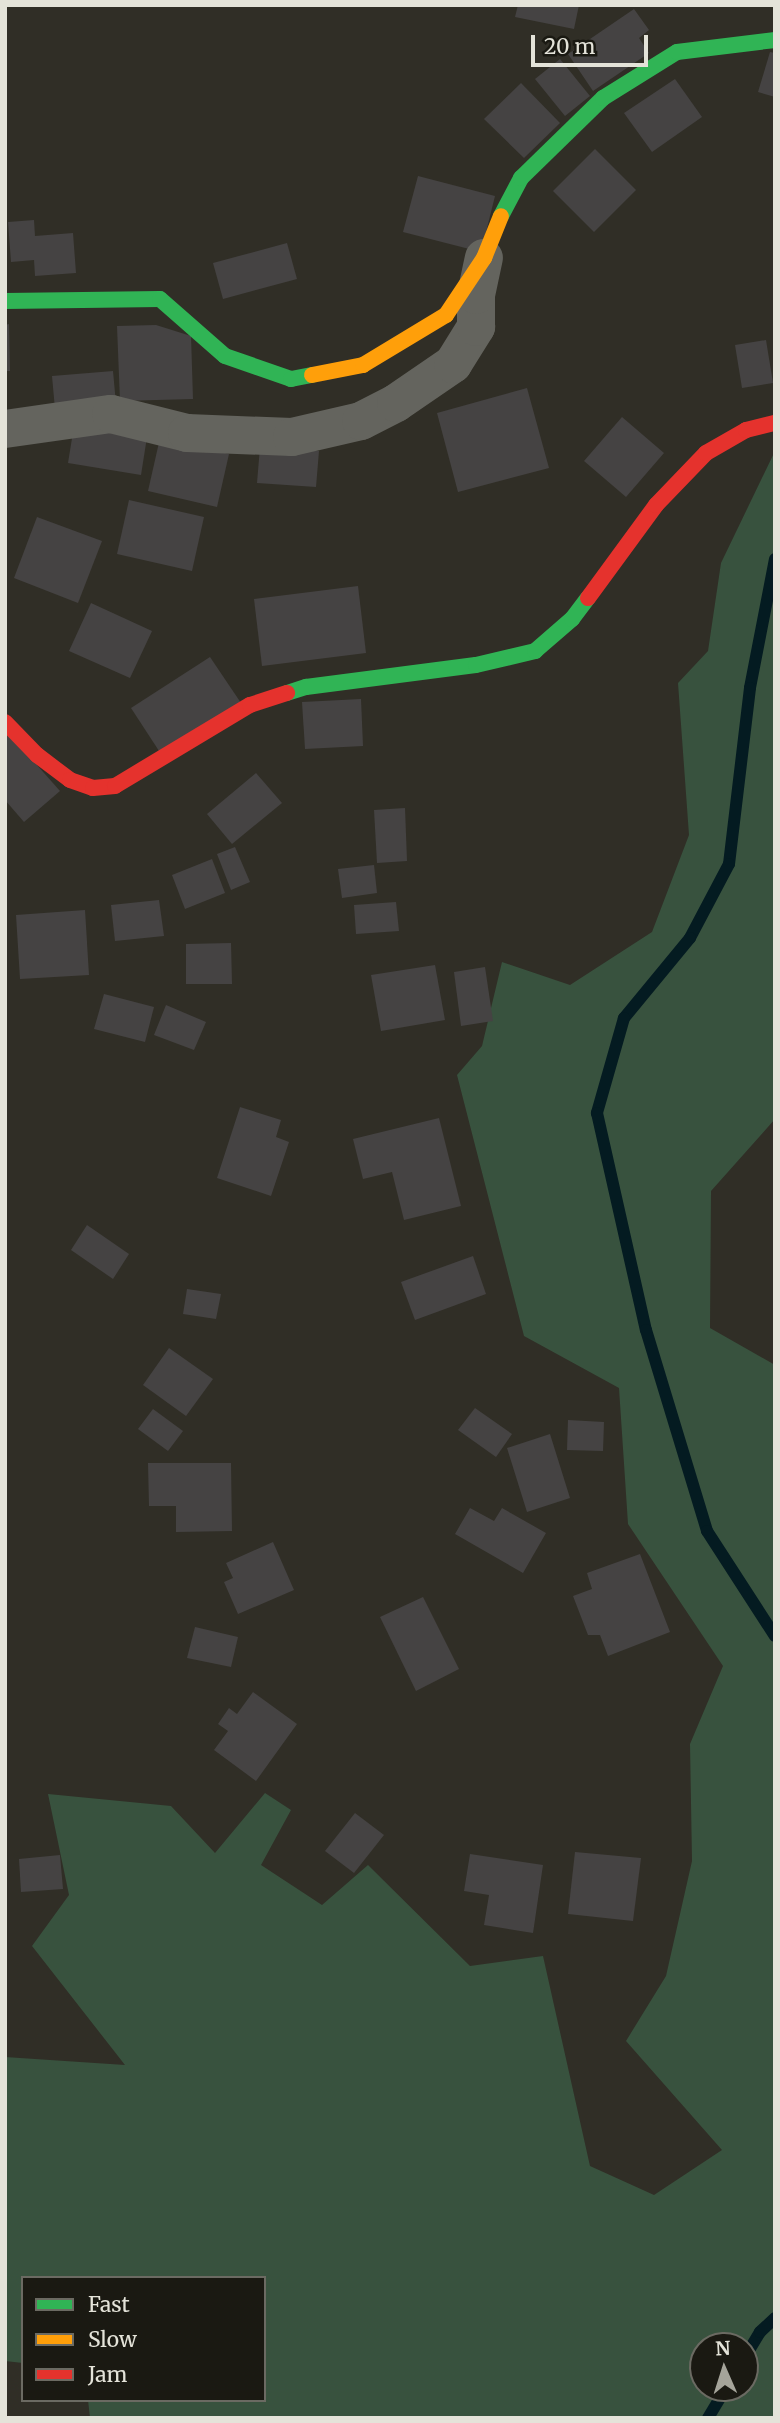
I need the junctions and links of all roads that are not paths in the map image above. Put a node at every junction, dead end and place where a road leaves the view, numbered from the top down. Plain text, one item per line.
1 (775, 40) edge
2 (484, 258) junction
3 (5, 301) edge
4 (775, 423) edge
5 (5, 429) edge
6 (5, 722) edge

1 - 2 street
2 - 3 street
2 - 5 street
4 - 6 street

